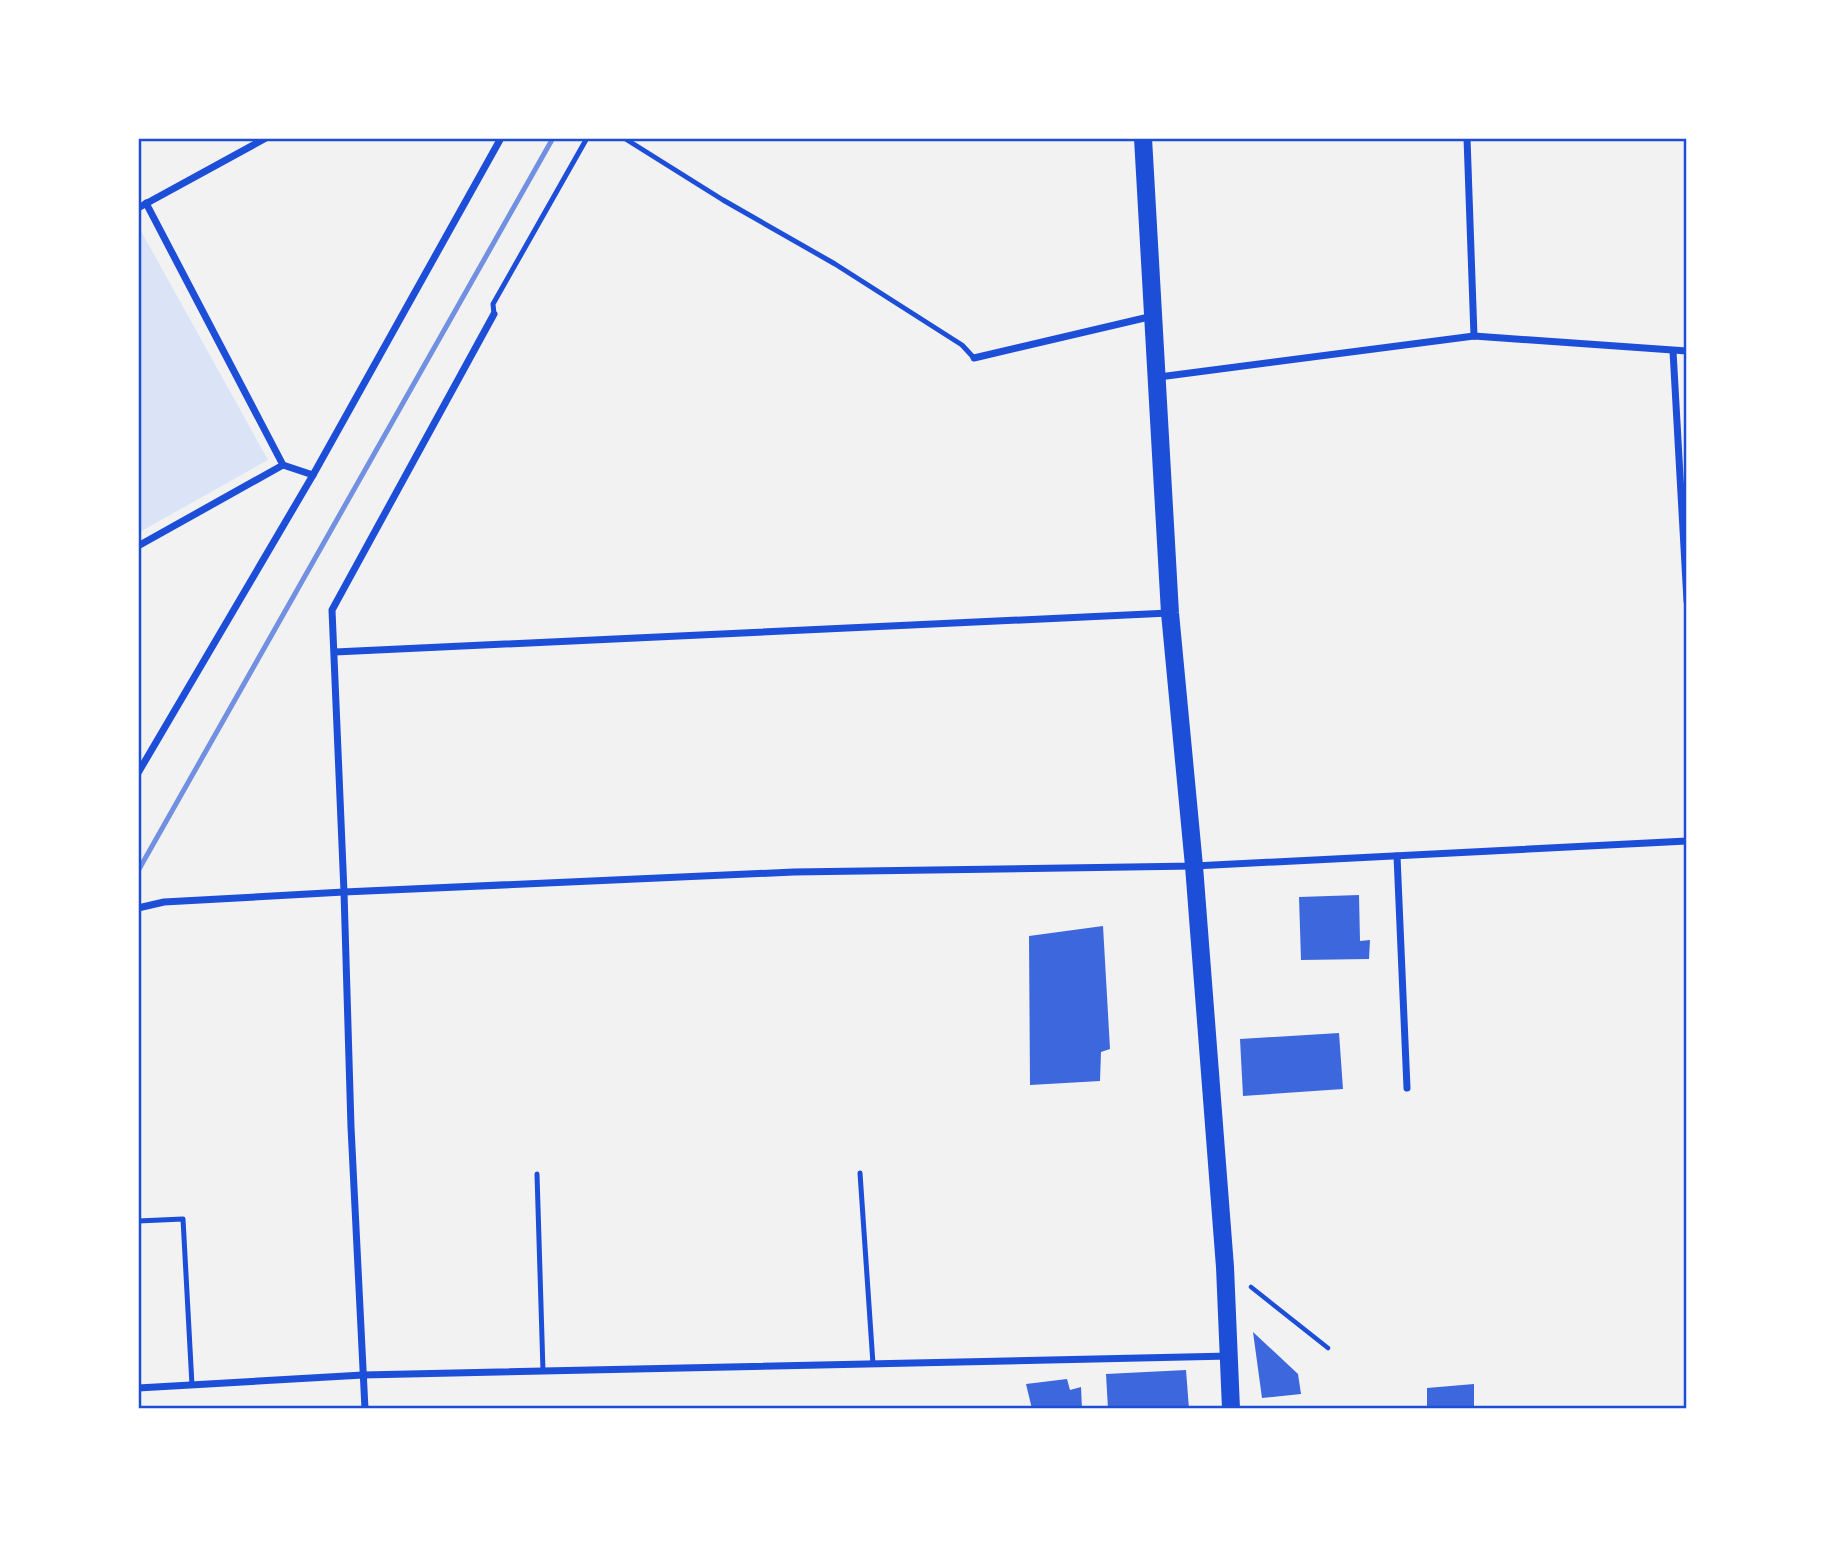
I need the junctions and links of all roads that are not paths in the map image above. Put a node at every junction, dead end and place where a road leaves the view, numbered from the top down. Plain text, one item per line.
1 (266, 138) edge
2 (501, 138) edge
3 (587, 138) edge
4 (624, 138) edge
5 (1143, 138) edge
6 (1467, 138) edge
7 (146, 203) junction
8 (138, 208) edge
9 (494, 314) joint
10 (1153, 315) junction
11 (1474, 336) junction
12 (1673, 351) junction
13 (1687, 351) edge
14 (974, 358) joint
15 (1156, 377) junction
16 (283, 465) junction
17 (313, 475) junction
18 (138, 546) edge
19 (1687, 601) edge
20 (1170, 613) junction
21 (335, 652) junction
22 (138, 772) edge
23 (1687, 841) edge
24 (1397, 856) junction
25 (1194, 866) junction
26 (344, 892) junction
27 (138, 908) edge
28 (1408, 1088) dead end
29 (860, 1173) dead end
30 (537, 1174) dead end
31 (138, 1222) edge
32 (1230, 1356) junction
33 (873, 1364) junction
34 (543, 1371) junction
35 (363, 1375) junction
36 (192, 1385) junction
37 (138, 1388) edge
38 (365, 1409) edge
39 (1231, 1409) edge

1 - 7 street
2 - 17 street
3 - 9 lane
4 - 14 lane
5 - 10 main road
6 - 11 street
7 - 8 street
7 - 16 street
9 - 21 street
10 - 14 street
10 - 15 main road
11 - 12 street
11 - 15 street
12 - 13 street
12 - 19 street
15 - 20 main road
16 - 17 street
16 - 18 street
17 - 22 street
20 - 21 street
20 - 25 main road
21 - 26 street
23 - 24 street
24 - 25 street
24 - 28 street
25 - 26 street
25 - 32 main road
26 - 27 street
26 - 35 street
29 - 33 lane
30 - 34 lane
31 - 36 lane
32 - 33 street
32 - 39 main road
33 - 34 street
34 - 35 street
35 - 36 street
35 - 38 street
36 - 37 street

